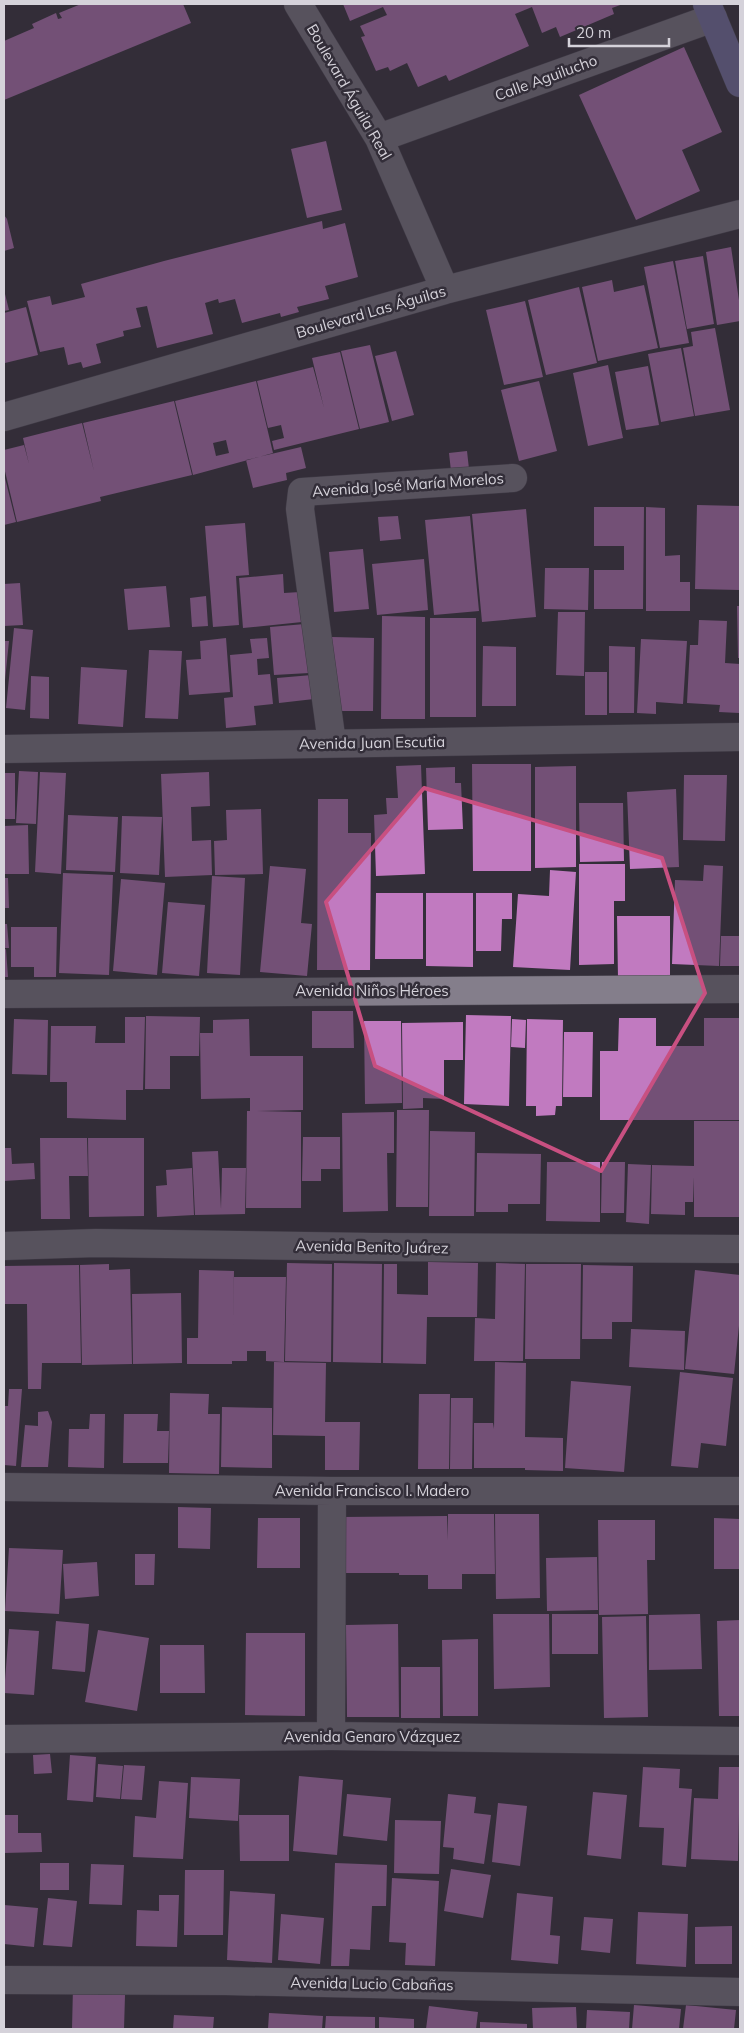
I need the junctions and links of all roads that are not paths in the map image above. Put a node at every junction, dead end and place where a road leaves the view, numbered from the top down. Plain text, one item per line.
1 (298, 4) edge
2 (710, 11) edge
3 (740, 83) edge
4 (379, 138) junction
5 (740, 214) edge
6 (445, 290) junction
7 (4, 417) edge
8 (513, 478) dead end
9 (740, 737) edge
10 (332, 743) junction
11 (4, 749) edge
12 (740, 988) edge
13 (4, 994) edge
14 (4, 1246) edge
15 (740, 1249) edge
16 (4, 1487) edge
17 (332, 1491) junction
18 (740, 1491) edge
19 (331, 1736) junction
20 (4, 1739) edge
21 (740, 1741) edge
22 (4, 1980) edge
23 (740, 1992) edge

1 - 4 street, Boulevard Águila Real
2 - 3 main road
2 - 4 street, Calle Aguilucho
4 - 6 street, Boulevard Águila Real
5 - 6 street, Boulevard Las Águilas
6 - 7 street, Boulevard Las Águilas
8 - 10 street, Avenida José María Morelos
9 - 10 street, Avenida Juan Escutia
10 - 11 street, Avenida Juan Escutia
12 - 13 street, Avenida Niños Héroes
14 - 15 street, Avenida Benito Juárez
16 - 17 street, Avenida Francisco I. Madero
17 - 18 street, Avenida Francisco I. Madero
17 - 19 street
19 - 20 street, Avenida Genaro Vázquez
19 - 21 street, Avenida Genaro Vázquez
22 - 23 street, Avenida Lucio Cabañas

